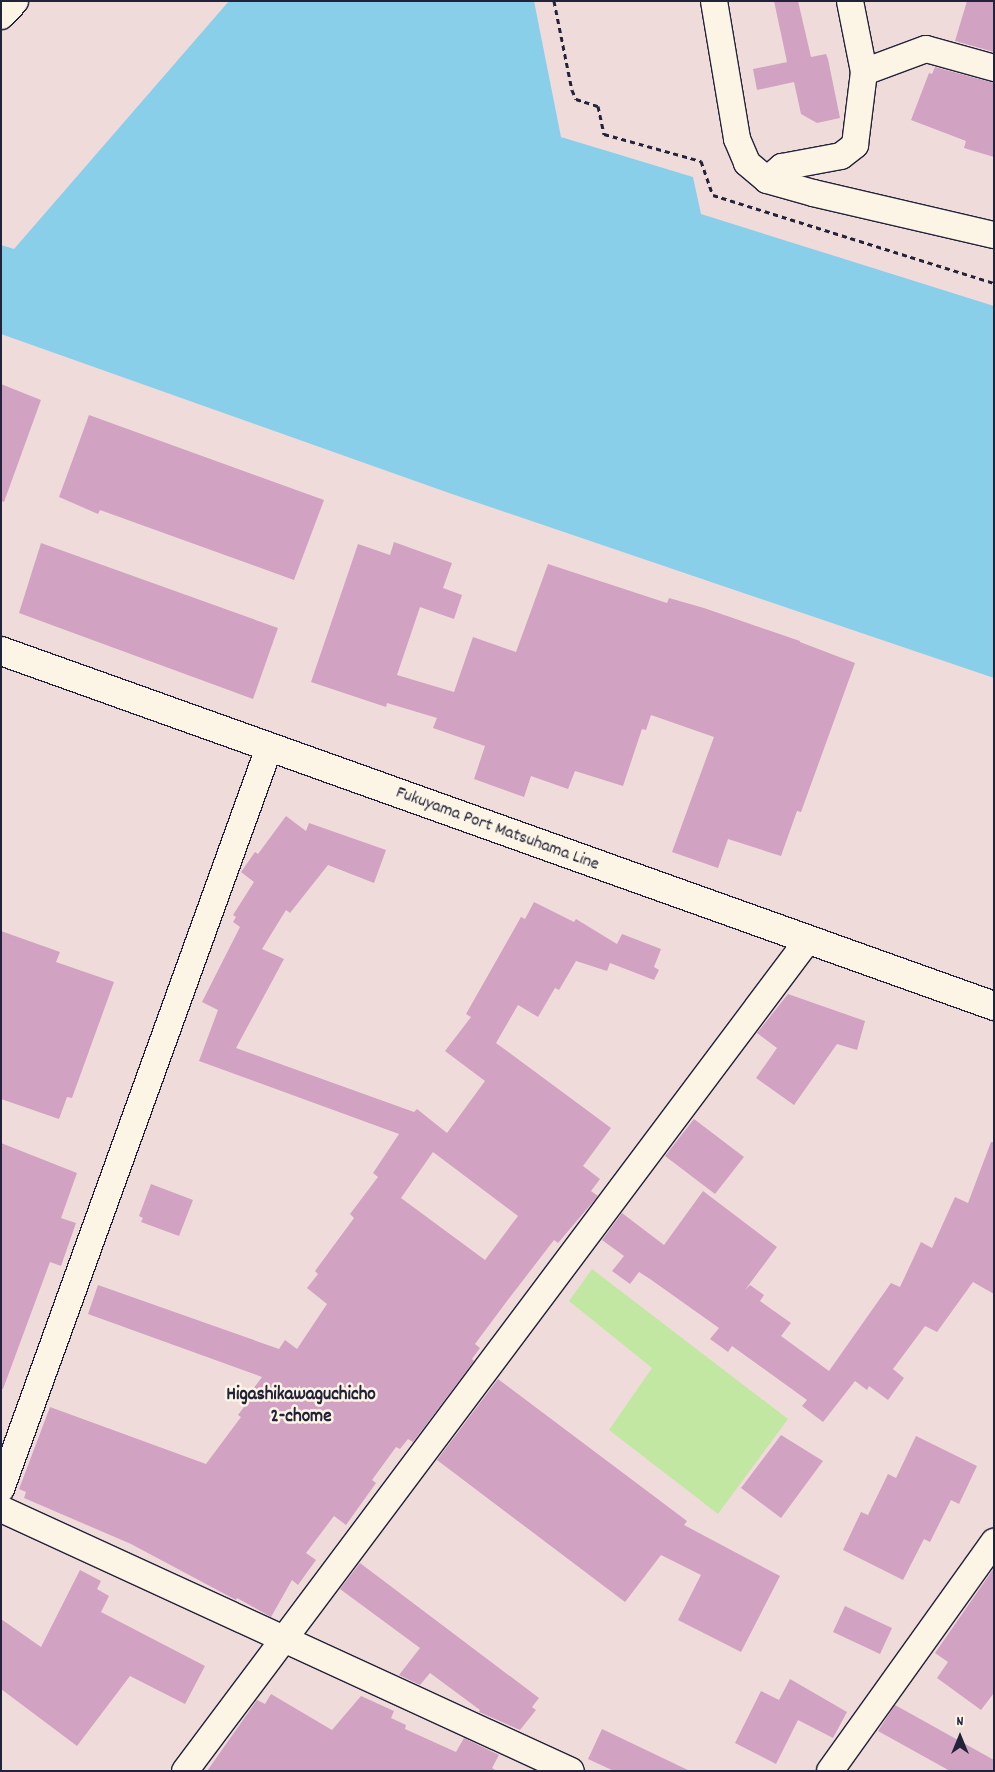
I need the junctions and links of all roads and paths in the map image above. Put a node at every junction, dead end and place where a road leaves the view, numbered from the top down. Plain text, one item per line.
1 (14, 1) edge
2 (714, 1) edge
3 (850, 1) edge
4 (1, 15) edge
5 (994, 68) edge
6 (864, 72) junction
7 (768, 180) junction
8 (994, 235) edge
9 (1, 651) edge
10 (269, 748) junction
11 (807, 941) junction
12 (994, 1006) edge
13 (1, 1489) edge
14 (1, 1509) edge
15 (994, 1542) edge
16 (283, 1640) junction
17 (185, 1771) edge
18 (571, 1771) edge
19 (830, 1771) edge

1 - 4 main road
2 - 7 street
3 - 6 street
5 - 6 street
6 - 7 street
7 - 8 street
9 - 10 main road, Fukuyama Port Matsuhama Line
10 - 11 main road, Fukuyama Port Matsuhama Line
10 - 13 street
11 - 12 main road, Fukuyama Port Matsuhama Line
11 - 16 street
14 - 16 street
15 - 19 street
16 - 17 street
16 - 18 street

